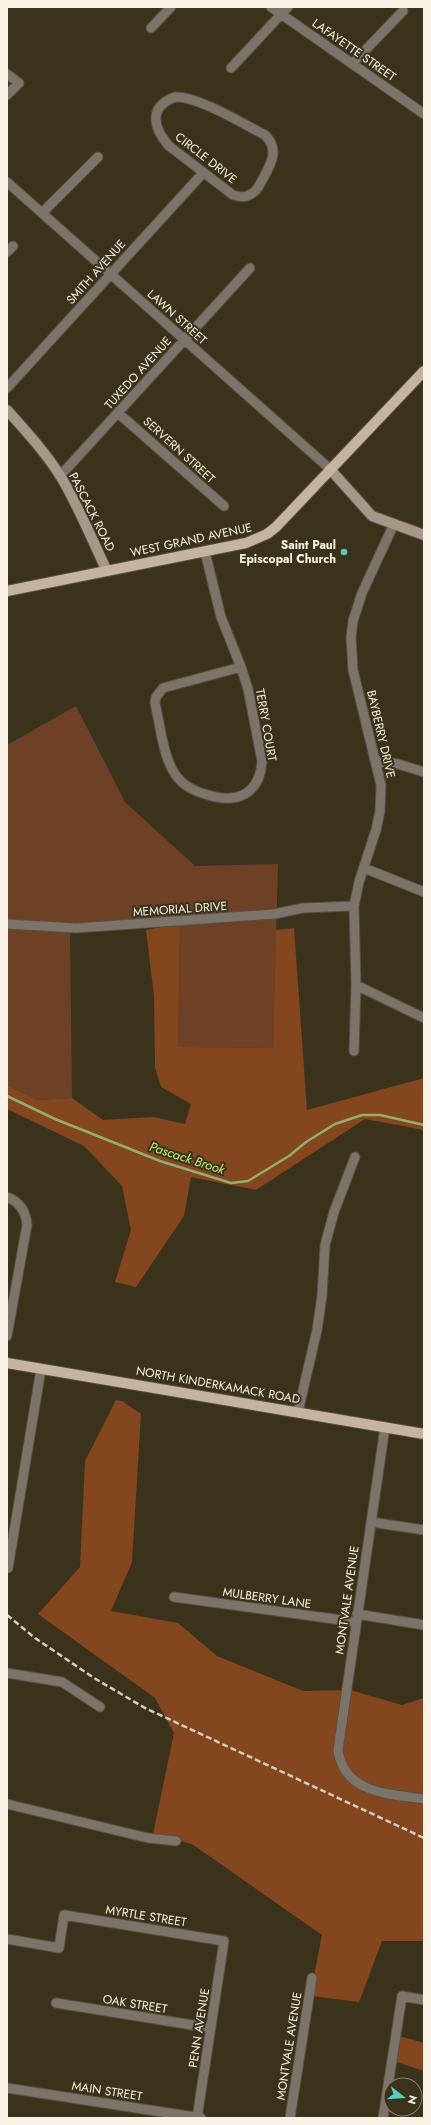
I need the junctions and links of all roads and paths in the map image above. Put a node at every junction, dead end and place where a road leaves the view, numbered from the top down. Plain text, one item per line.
1 (171, 7) edge
2 (271, 7) edge
3 (288, 7) edge
4 (403, 11) dead end
5 (281, 14) junction
6 (151, 28) dead end
7 (352, 64) junction
8 (231, 68) dead end
9 (7, 74) edge
10 (7, 95) edge
11 (424, 114) edge
12 (98, 157) dead end
13 (203, 173) junction
14 (7, 182) edge
15 (42, 213) junction
16 (250, 268) dead end
17 (111, 274) junction
18 (185, 340) junction
19 (424, 371) edge
20 (7, 388) edge
21 (7, 410) edge
22 (118, 413) junction
23 (330, 469) junction
24 (60, 476) junction
25 (224, 506) dead end
26 (394, 524) junction
27 (424, 535) edge
28 (205, 552) junction
29 (107, 571) junction
30 (7, 591) edge
31 (241, 667) junction
32 (376, 761) junction
33 (424, 772) edge
34 (364, 868) junction
35 (424, 892) edge
36 (354, 906) junction
37 (7, 924) edge
38 (356, 985) junction
39 (424, 1018) edge
40 (354, 1051) dead end
41 (355, 1158) dead end
42 (7, 1197) edge
43 (7, 1336) edge
44 (7, 1363) edge
45 (41, 1368) junction
46 (298, 1412) junction
47 (385, 1427) junction
48 (424, 1434) edge
49 (371, 1522) junction
50 (424, 1530) edge
51 (8, 1568) dead end
52 (174, 1597) dead end
53 (357, 1618) junction
54 (424, 1625) edge
55 (7, 1673) edge
56 (100, 1707) dead end
57 (424, 1799) edge
58 (7, 1804) edge
59 (176, 1841) dead end
60 (7, 1940) edge
61 (224, 1941) joint
62 (312, 1978) dead end
63 (424, 2000) edge
64 (56, 2003) dead end
65 (211, 2028) junction
66 (7, 2088) edge
67 (199, 2118) edge
68 (290, 2118) edge
69 (383, 2118) edge

1 - 6 street
2 - 5 street, LAFAYETTE STREET
3 - 5 street
4 - 7 street
5 - 7 street, LAFAYETTE STREET
5 - 8 street
7 - 11 street, LAFAYETTE STREET
9 - 10 street
12 - 15 street
13 - 13 street, CIRCLE DRIVE
13 - 17 street, SMITH AVENUE
14 - 15 street, LAWN STREET
15 - 17 street, LAWN STREET
16 - 18 street, TUXEDO AVENUE
17 - 18 street, LAWN STREET
17 - 20 street, SMITH AVENUE
18 - 22 street, TUXEDO AVENUE
18 - 23 street, LAWN STREET
19 - 23 main road, WEST GRAND AVENUE
21 - 24 street, PASCACK ROAD
22 - 24 street, TUXEDO AVENUE
22 - 25 street, SERVERN STREET
23 - 26 street
23 - 28 main road, WEST GRAND AVENUE
24 - 29 street, PASCACK ROAD
26 - 27 street
26 - 32 street, BAYBERRY DRIVE
28 - 29 main road, WEST GRAND AVENUE
28 - 31 street, TERRY COURT
29 - 30 main road, WEST GRAND AVENUE
31 - 31 street, TERRY COURT
32 - 33 street
32 - 34 street, BAYBERRY DRIVE
34 - 35 street
34 - 36 street, BAYBERRY DRIVE
36 - 37 street, MEMORIAL DRIVE
36 - 38 street, BAYBERRY DRIVE
38 - 39 street
38 - 40 street, BAYBERRY DRIVE
41 - 46 street
42 - 43 street
44 - 45 main road, NORTH KINDERKAMACK ROAD
45 - 46 main road, NORTH KINDERKAMACK ROAD
45 - 51 street
46 - 47 main road, NORTH KINDERKAMACK ROAD
47 - 48 main road, NORTH KINDERKAMACK ROAD
47 - 49 street, MONTVALE AVENUE
49 - 50 street
49 - 53 street, MONTVALE AVENUE
52 - 53 street, MULBERRY LANE
53 - 54 street, MULBERRY LANE
53 - 57 street, MONTVALE AVENUE
55 - 56 street
58 - 59 street
60 - 61 street, MYRTLE STREET
61 - 65 street, PENN AVENUE
62 - 68 street, MONTVALE AVENUE
63 - 69 street
64 - 65 street, OAK STREET
65 - 67 street, PENN AVENUE
66 - 67 street, MAIN STREET

